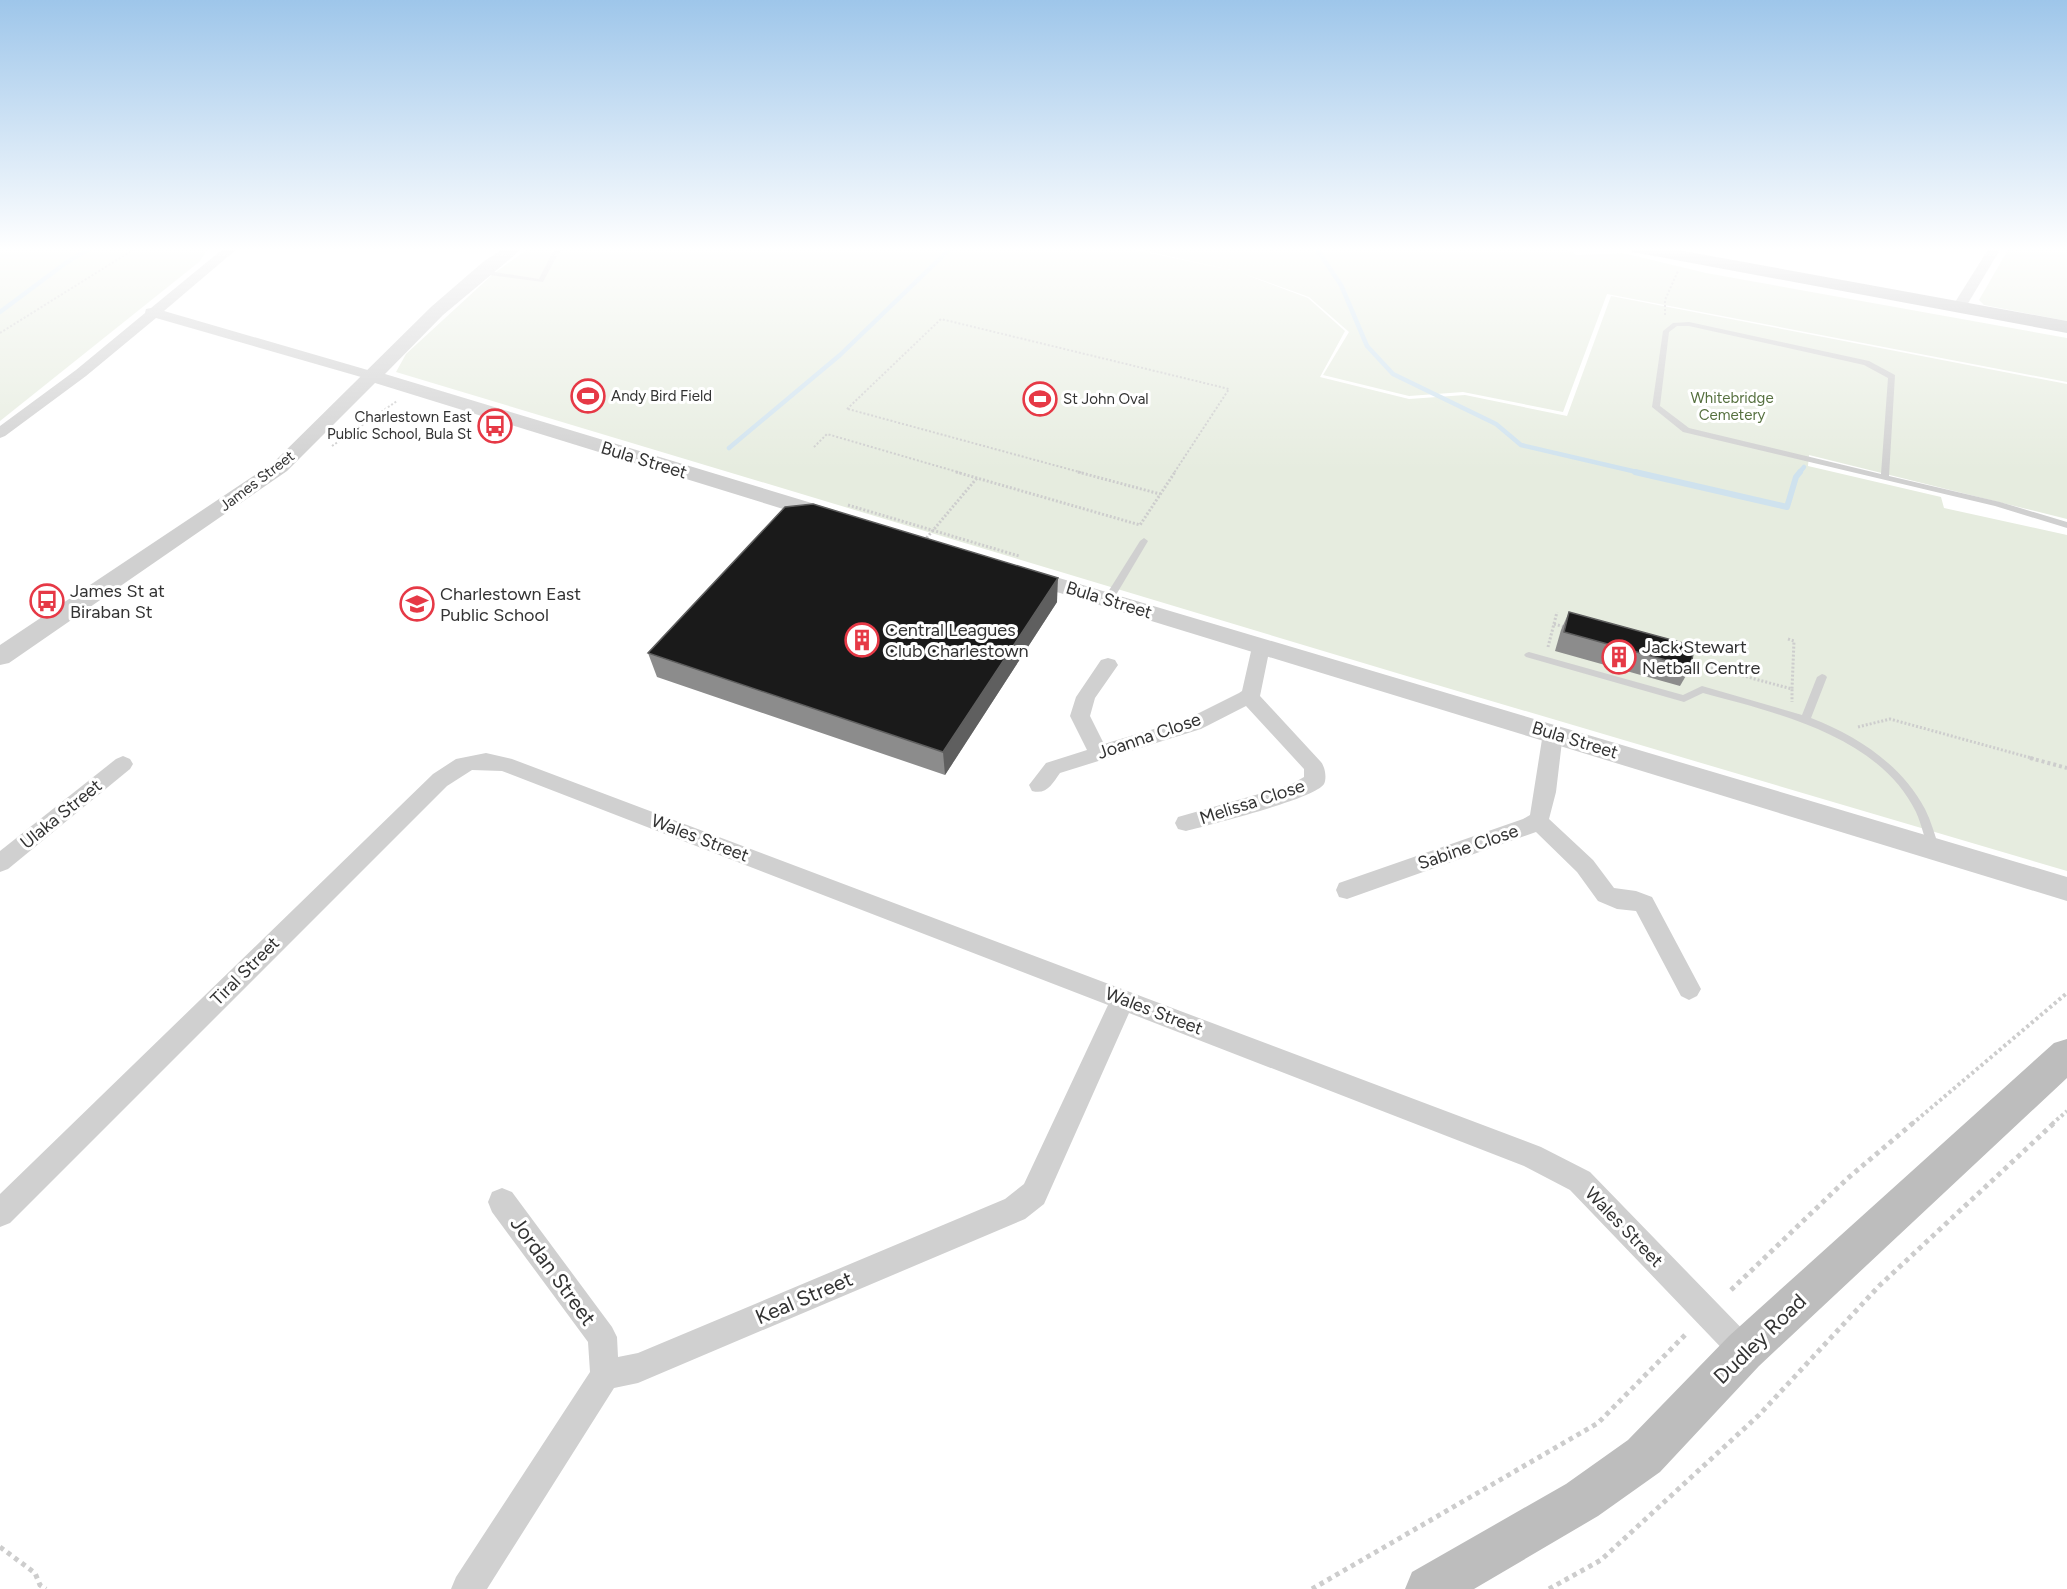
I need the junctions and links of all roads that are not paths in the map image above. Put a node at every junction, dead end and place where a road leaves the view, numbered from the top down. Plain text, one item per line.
1 (139, 322) edge
2 (186, 322) edge
3 (426, 322) edge
4 (2041, 322) edge
5 (2067, 327) edge
6 (373, 376) junction
7 (0, 433) edge
8 (1885, 477) junction
9 (844, 512) edge
10 (2067, 525) edge
11 (1144, 541) dead end
12 (998, 567) edge
13 (1108, 600) junction
14 (1261, 647) junction
15 (1529, 655) dead end
16 (0, 657) edge
17 (1108, 664) dead end
18 (1822, 677) dead end
19 (1248, 696) junction
20 (1806, 718) junction
21 (1553, 733) junction
22 (1098, 754) junction
23 (123, 764) dead end
24 (505, 764) joint
25 (1039, 785) dead end
26 (1537, 821) junction
27 (1186, 823) dead end
28 (1934, 848) junction
29 (0, 863) edge
30 (2067, 889) edge
31 (1347, 891) dead end
32 (1689, 989) dead end
33 (1123, 999) junction
34 (2067, 1054) edge
35 (502, 1202) dead end
36 (0, 1213) edge
37 (1744, 1351) junction
38 (605, 1376) junction
39 (468, 1589) edge
40 (1429, 1589) edge

1 - 7 street
2 - 6 street, Bula Street
3 - 6 street, James Street
4 - 5 main road
6 - 9 street, Bula Street
6 - 16 street, James Street
8 - 8 lane
8 - 10 lane
11 - 13 lane
12 - 13 street, Bula Street
13 - 14 street, Bula Street
14 - 19 street
14 - 21 street, Bula Street
15 - 20 lane
17 - 22 street
18 - 20 lane
19 - 22 street, Joanna Close
19 - 27 street, Melissa Close
20 - 28 lane
21 - 26 street, Sabine Close
21 - 28 street, Bula Street
22 - 25 street, Joanna Close
23 - 29 street, Ulaka Street
24 - 33 street, Wales Street
24 - 36 street, Tiral Street
26 - 31 street, Sabine Close
26 - 32 street
28 - 30 street, Bula Street
33 - 37 street, Wales Street
33 - 38 street, Keal Street
34 - 37 main road, Dudley Road
35 - 38 street, Jordan Street
37 - 40 main road, Dudley Road
38 - 39 street

